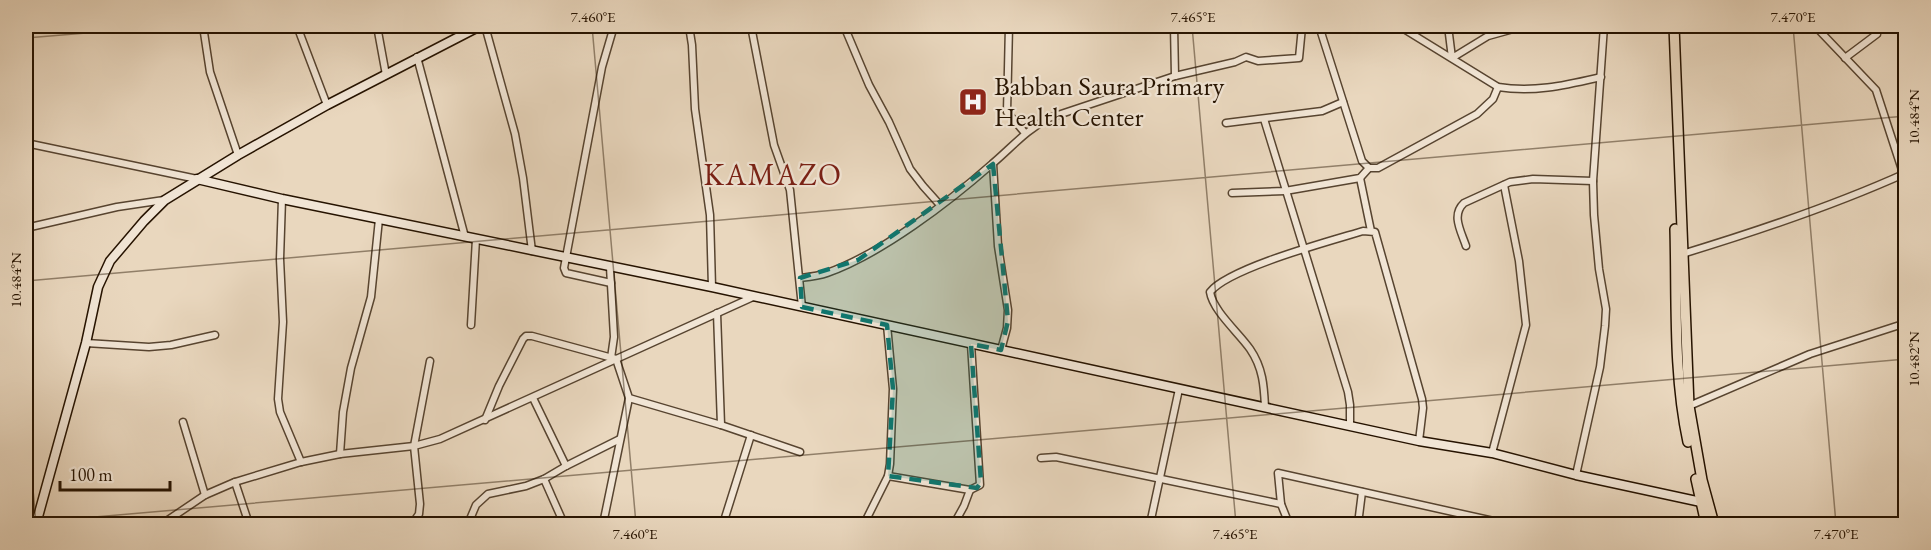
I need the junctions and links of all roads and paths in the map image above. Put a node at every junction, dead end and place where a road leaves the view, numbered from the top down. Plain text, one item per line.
1 (203, 26) edge
2 (297, 26) edge
3 (377, 26) edge
4 (480, 26) edge
5 (485, 26) edge
6 (614, 26) edge
7 (689, 26) edge
8 (751, 26) edge
9 (844, 26) edge
10 (1009, 26) edge
11 (1174, 26) edge
12 (1308, 26) edge
13 (1319, 26) edge
14 (1399, 26) edge
15 (1448, 26) edge
16 (1524, 26) edge
17 (1604, 26) edge
18 (1668, 26) edge
19 (1674, 26) edge
20 (1815, 26) edge
21 (465, 29) edge
22 (1877, 34) dead end
23 (417, 57) junction
24 (1452, 58) junction
25 (1845, 58) junction
26 (386, 75) junction
27 (1175, 76) junction
28 (1601, 78) junction
29 (1498, 87) junction
30 (1343, 102) junction
31 (327, 105) junction
32 (1264, 119) junction
33 (1226, 123) dead end
34 (1024, 133) junction
35 (26, 143) edge
36 (238, 155) junction
37 (993, 164) junction
38 (1369, 168) junction
39 (1904, 174) edge
40 (1360, 178) junction
41 (197, 179) junction
42 (1593, 181) junction
43 (1905, 183) edge
44 (1504, 185) junction
45 (1285, 191) junction
46 (1232, 193) dead end
47 (282, 199) junction
48 (165, 200) junction
49 (940, 205) junction
50 (379, 219) junction
51 (26, 228) edge
52 (1371, 231) junction
53 (465, 237) junction
54 (476, 239) junction
55 (1466, 246) dead end
56 (1305, 249) junction
57 (532, 251) junction
58 (1682, 254) junction
59 (566, 259) junction
60 (610, 267) junction
61 (800, 278) junction
62 (611, 284) junction
63 (712, 287) junction
64 (753, 296) junction
65 (802, 307) junction
66 (717, 313) junction
67 (1905, 323) edge
68 (471, 325) dead end
69 (887, 326) junction
70 (215, 335) dead end
71 (86, 343) junction
72 (971, 344) junction
73 (1001, 350) junction
74 (613, 359) junction
75 (430, 361) dead end
76 (1179, 389) junction
77 (533, 398) junction
78 (629, 398) junction
79 (1689, 406) junction
80 (1265, 407) junction
81 (485, 420) junction
82 (183, 422) dead end
83 (722, 425) junction
84 (1350, 426) junction
85 (751, 435) junction
86 (620, 440) junction
87 (1419, 441) junction
88 (414, 446) junction
89 (800, 452) dead end
90 (1492, 453) junction
91 (339, 454) junction
92 (1041, 458) dead end
93 (301, 462) junction
94 (566, 466) junction
95 (1576, 475) junction
96 (888, 476) junction
97 (1160, 478) junction
98 (544, 479) junction
99 (235, 482) junction
100 (970, 490) junction
101 (1362, 492) junction
102 (205, 495) junction
103 (1701, 502) junction
104 (1281, 504) junction
105 (26, 513) edge
106 (30, 525) edge
107 (36, 525) edge
108 (162, 525) edge
109 (249, 525) edge
110 (412, 525) edge
111 (468, 525) edge
112 (564, 525) edge
113 (603, 525) edge
114 (723, 525) edge
115 (864, 525) edge
116 (954, 525) edge
117 (1150, 525) edge
118 (1289, 525) edge
119 (1358, 525) edge
120 (1507, 525) edge
121 (1706, 525) edge
122 (1714, 525) edge

1 - 36 street
2 - 31 street
3 - 26 street
4 - 21 street
5 - 57 street
6 - 59 street
7 - 63 street
8 - 61 street
9 - 49 street
10 - 34 street
11 - 27 street
12 - 27 street
13 - 30 street
14 - 24 street
15 - 24 street
16 - 24 street
17 - 28 street
18 - 103 main road
19 - 58 main road
20 - 25 street
21 - 23 street
22 - 25 street
23 - 26 street
23 - 53 street
24 - 29 street
25 - 39 street
26 - 31 street
27 - 34 street
28 - 29 street
28 - 42 street
29 - 38 street
30 - 32 street
30 - 38 street
31 - 36 street
32 - 33 street
32 - 45 street
34 - 37 street
35 - 41 street
36 - 41 street
37 - 49 street
37 - 73 street
38 - 40 street
39 - 43 street
39 - 58 street
40 - 45 street
40 - 52 street
41 - 47 street
41 - 48 street
42 - 44 street
42 - 95 street
44 - 55 street
44 - 90 street
45 - 46 street
45 - 56 street
47 - 50 street
47 - 93 street
48 - 51 street
48 - 71 street
49 - 61 street
50 - 53 street
50 - 91 street
52 - 56 street
52 - 87 street
53 - 54 street
54 - 57 street
54 - 68 street
56 - 80 street
56 - 84 street
57 - 59 street
58 - 79 main road
59 - 60 street
59 - 62 street
60 - 62 street
60 - 63 street
61 - 65 street
62 - 74 street
63 - 64 street
64 - 65 street
64 - 66 street
65 - 69 street
66 - 74 street
66 - 83 street
67 - 79 street
69 - 72 street
69 - 96 street
70 - 71 street
71 - 107 street
72 - 73 street
72 - 100 street
73 - 76 street
74 - 77 street
74 - 78 street
74 - 81 street
75 - 88 street
76 - 80 street
76 - 97 street
77 - 81 street
77 - 94 street
78 - 83 street
78 - 86 street
79 - 122 main road
80 - 84 street
81 - 88 street
82 - 102 street
83 - 85 street
84 - 87 street
85 - 89 street
85 - 114 street
86 - 94 street
86 - 113 street
87 - 90 street
88 - 91 street
88 - 110 street
90 - 95 street
91 - 93 street
92 - 97 street
93 - 99 street
94 - 98 street
95 - 103 street
96 - 100 street
96 - 115 street
97 - 104 street
97 - 117 street
98 - 111 street
98 - 112 street
99 - 102 street
99 - 109 street
100 - 116 street
101 - 104 street
101 - 119 street
101 - 120 street
102 - 108 street
103 - 121 main road
104 - 118 street
105 - 106 street

